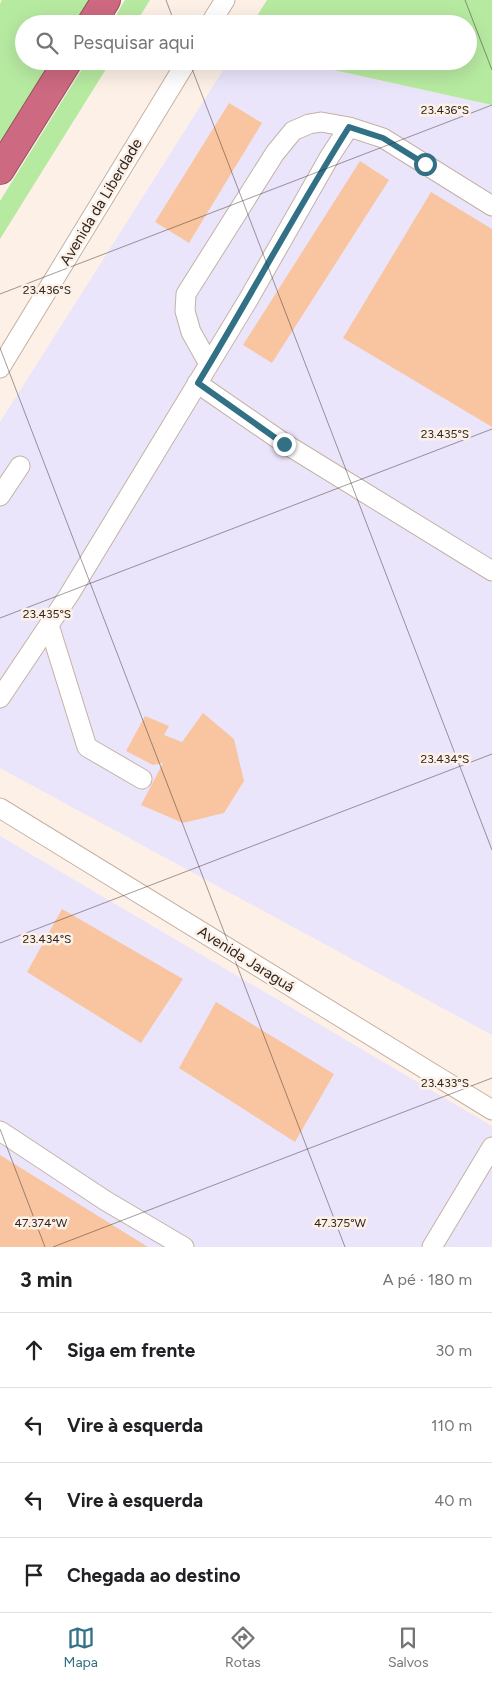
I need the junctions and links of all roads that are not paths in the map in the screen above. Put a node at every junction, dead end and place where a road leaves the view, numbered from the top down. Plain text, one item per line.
1 (106, 0) edge
2 (225, 0) edge
3 (97, 15) edge
4 (216, 15) edge
5 (62, 70) edge
6 (182, 70) edge
7 (349, 127) junction
8 (0, 170) edge
9 (492, 206) edge
10 (209, 364) junction
11 (0, 368) edge
12 (198, 383) junction
13 (20, 466) dead end
14 (0, 496) edge
15 (492, 571) edge
16 (49, 625) junction
17 (0, 698) edge
18 (142, 778) dead end
19 (0, 808) edge
20 (492, 1110) edge
21 (0, 1131) edge
22 (492, 1147) edge
23 (184, 1247) edge
24 (432, 1247) edge

1 - 3 highway
2 - 4 street
5 - 8 highway
6 - 11 street, Avenida da Liberdade
7 - 9 street
7 - 10 street
7 - 10 street
10 - 12 street
12 - 15 street
12 - 16 street
13 - 14 street
16 - 17 street
16 - 18 street
19 - 20 street, Avenida Jaraguá
21 - 23 street
22 - 24 street

